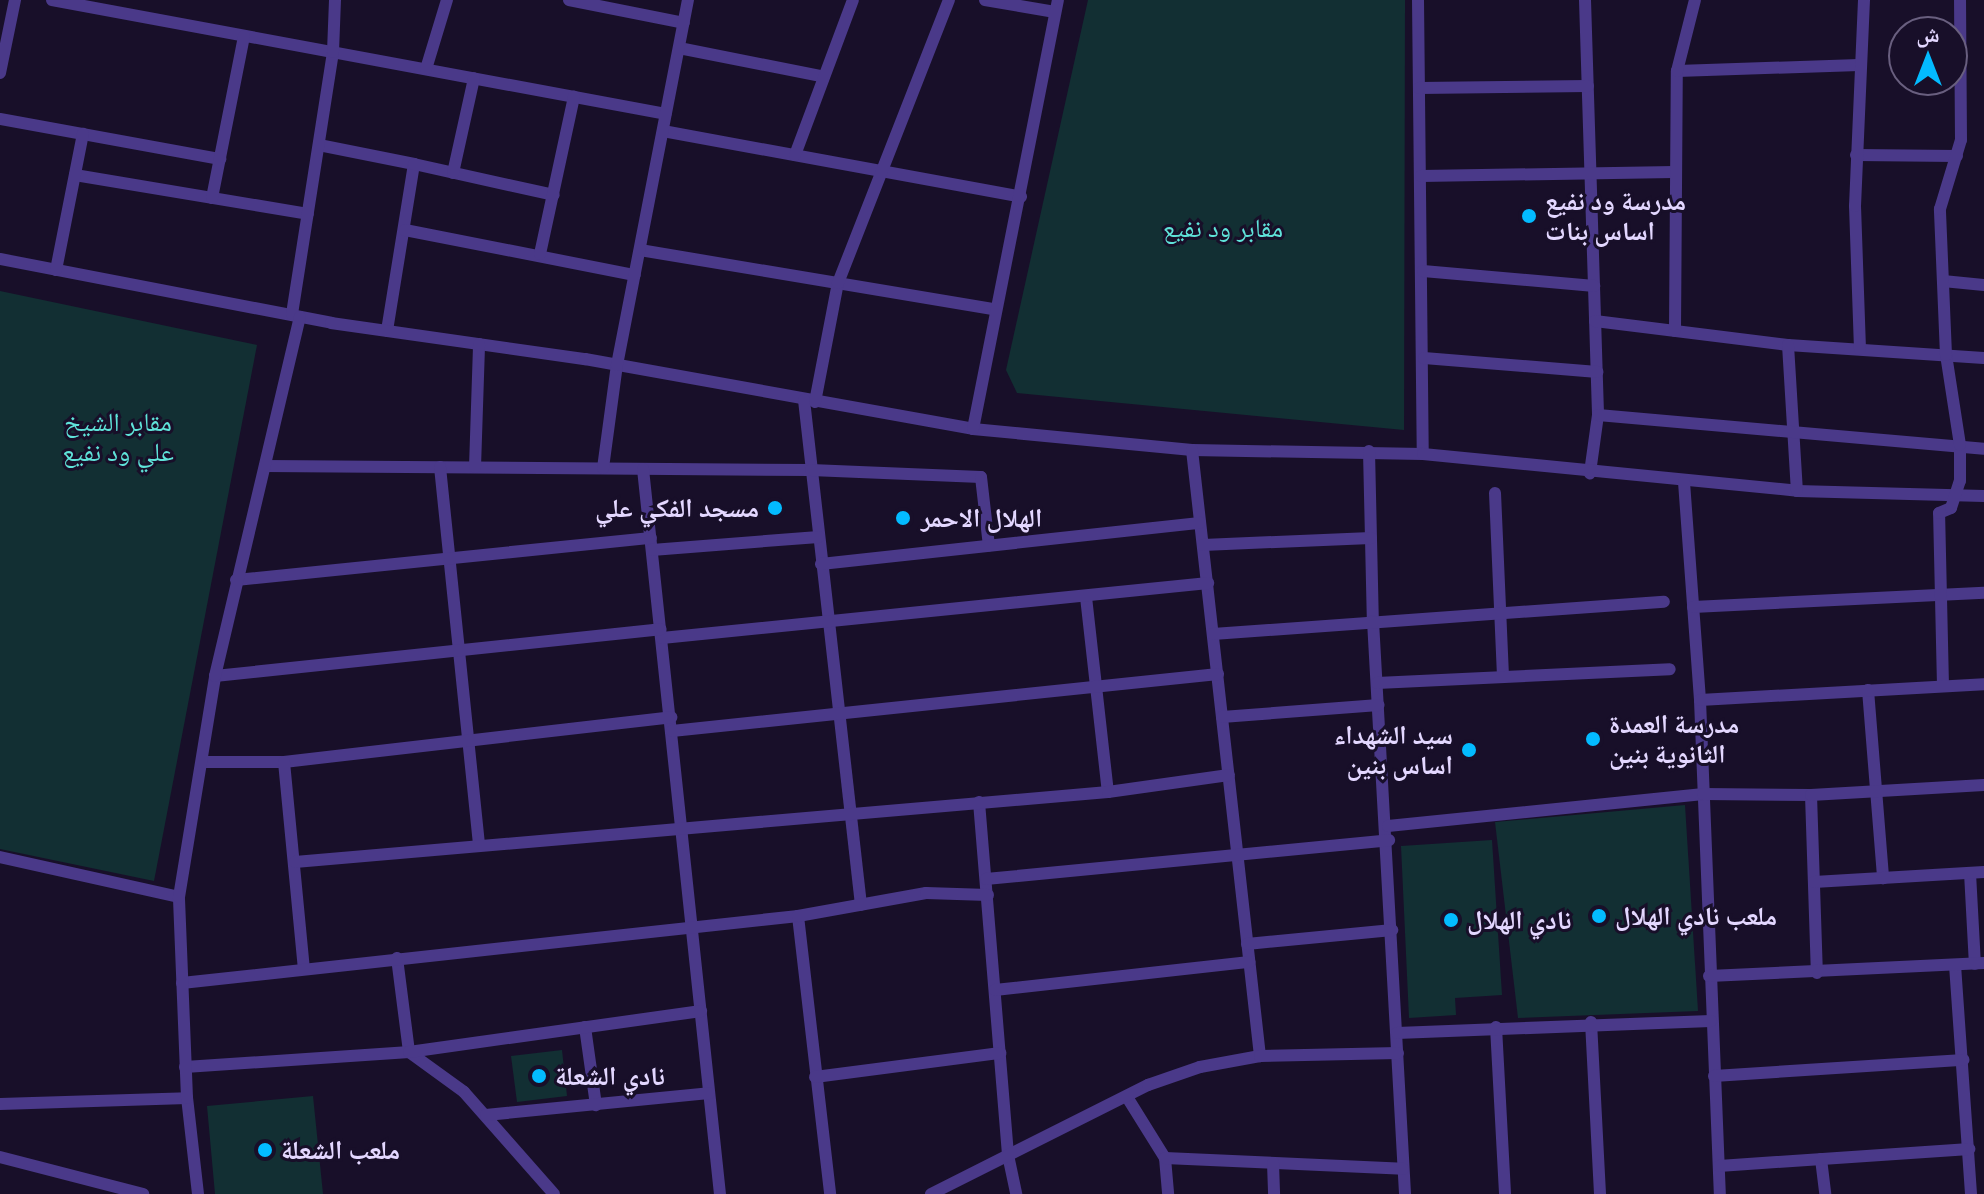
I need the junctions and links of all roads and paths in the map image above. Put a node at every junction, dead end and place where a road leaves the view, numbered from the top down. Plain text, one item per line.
1 (15, 0) edge
2 (52, 0) edge
3 (335, 0) edge
4 (447, 0) edge
5 (569, 0) edge
6 (688, 0) edge
7 (853, 0) edge
8 (949, 0) edge
9 (985, 0) edge
10 (1418, 0) edge
11 (1434, 0) edge
12 (1585, 0) edge
13 (1695, 0) edge
14 (1864, 0) edge
15 (1960, 0) edge
16 (591, 2) edge
17 (107, 5) edge
18 (1057, 6) edge
19 (684, 23) junction
20 (244, 36) junction
21 (679, 48) junction
22 (333, 52) junction
23 (1859, 65) junction
24 (426, 69) junction
25 (1677, 71) junction
26 (0, 73) edge
27 (821, 76) junction
28 (474, 78) junction
29 (1588, 86) junction
30 (1419, 88) junction
31 (574, 97) junction
32 (666, 114) junction
33 (0, 119) edge
34 (663, 131) junction
35 (83, 134) junction
36 (319, 145) junction
37 (795, 155) junction
38 (1856, 155) junction
39 (1957, 156) junction
40 (220, 159) junction
41 (414, 164) junction
42 (883, 172) junction
43 (1674, 172) junction
44 (453, 173) junction
45 (1590, 173) junction
46 (75, 175) junction
47 (1421, 176) junction
48 (554, 195) junction
49 (1021, 197) junction
50 (212, 198) junction
51 (308, 214) junction
52 (405, 230) junction
53 (640, 250) junction
54 (540, 254) junction
55 (0, 259) edge
56 (56, 270) junction
57 (1423, 271) junction
58 (635, 275) junction
59 (1943, 281) junction
60 (838, 283) junction
61 (1984, 285) edge
62 (1594, 286) junction
63 (994, 309) junction
64 (296, 316) junction
65 (1595, 321) junction
66 (387, 331) junction
67 (1675, 331) junction
68 (479, 344) junction
69 (1788, 345) junction
70 (1860, 349) junction
71 (1946, 355) junction
72 (1424, 358) junction
73 (1984, 358) edge
74 (617, 365) junction
75 (1597, 372) junction
76 (810, 401) junction
77 (1598, 415) junction
78 (973, 429) junction
79 (1792, 431) junction
80 (1960, 445) junction
81 (1984, 449) edge
82 (1192, 450) junction
83 (1369, 451) junction
84 (1423, 454) junction
85 (265, 466) junction
86 (440, 467) junction
87 (475, 467) junction
88 (603, 468) junction
89 (643, 469) junction
90 (811, 470) junction
91 (1590, 473) junction
92 (1684, 482) junction
93 (1797, 491) junction
94 (1495, 493) dead end
95 (1955, 496) junction
96 (1984, 496) edge
97 (1200, 523) junction
98 (818, 537) junction
99 (1371, 538) junction
100 (651, 544) junction
101 (1203, 545) junction
102 (989, 546) junction
103 (449, 561) junction
104 (821, 564) junction
105 (236, 580) junction
106 (1208, 583) junction
107 (1984, 593) edge
108 (1940, 595) junction
109 (1086, 597) junction
110 (1664, 602) dead end
111 (1693, 607) junction
112 (1501, 613) junction
113 (827, 619) junction
114 (1373, 621) junction
115 (661, 633) junction
116 (1213, 634) junction
117 (459, 650) junction
118 (1670, 669) dead end
119 (1218, 674) junction
120 (215, 676) junction
121 (1503, 676) junction
122 (1377, 683) junction
123 (1984, 684) edge
124 (1943, 686) junction
125 (1096, 687) junction
126 (1868, 690) junction
127 (1700, 700) junction
128 (1379, 705) junction
129 (836, 712) junction
130 (1222, 717) junction
131 (671, 724) junction
132 (468, 739) junction
133 (202, 762) junction
134 (284, 762) junction
135 (1229, 775) junction
136 (1984, 785) edge
137 (1879, 791) junction
138 (1108, 792) junction
139 (1703, 794) junction
140 (1811, 795) junction
141 (979, 802) junction
142 (848, 811) junction
143 (682, 826) junction
144 (1388, 826) junction
145 (1389, 840) junction
146 (479, 845) junction
147 (1237, 852) junction
148 (0, 857) edge
149 (295, 862) junction
150 (1984, 872) edge
151 (1970, 873) junction
152 (1883, 878) junction
153 (986, 879) junction
154 (1814, 882) junction
155 (988, 895) junction
156 (179, 897) junction
157 (861, 905) junction
158 (798, 916) junction
159 (692, 928) junction
160 (1392, 930) junction
161 (1247, 944) junction
162 (397, 958) junction
163 (1249, 962) junction
164 (1980, 963) edge
165 (1955, 965) junction
166 (304, 969) junction
167 (1817, 973) junction
168 (1709, 976) junction
169 (182, 983) junction
170 (995, 990) junction
171 (701, 1011) junction
172 (1711, 1021) junction
173 (1591, 1022) junction
174 (585, 1027) junction
175 (1496, 1027) junction
176 (1397, 1033) junction
177 (409, 1052) junction
178 (1000, 1053) junction
179 (1398, 1053) junction
180 (1260, 1056) junction
181 (1963, 1060) junction
182 (185, 1067) junction
183 (1714, 1076) junction
184 (815, 1077) junction
185 (709, 1093) junction
186 (1127, 1097) junction
187 (187, 1098) junction
188 (0, 1104) edge
189 (596, 1105) junction
190 (486, 1115) junction
191 (1969, 1149) junction
192 (1008, 1155) junction
193 (0, 1157) edge
194 (1165, 1158) junction
195 (1821, 1159) junction
196 (1273, 1163) junction
197 (1719, 1166) junction
198 (1403, 1169) junction
199 (143, 1194) edge
200 (198, 1194) edge
201 (554, 1194) edge
202 (720, 1194) edge
203 (830, 1194) edge
204 (931, 1194) edge
205 (1016, 1194) edge
206 (1168, 1194) edge
207 (1274, 1194) edge
208 (1405, 1194) edge
209 (1505, 1194) edge
210 (1600, 1194) edge
211 (1720, 1194) edge
212 (1825, 1194) edge
213 (1971, 1194) edge

1 - 26 street
2 - 17 street
3 - 22 street
4 - 24 street
5 - 16 street
6 - 19 street
7 - 27 street
8 - 42 street
9 - 18 street
10 - 11 street
10 - 30 street
12 - 29 street
13 - 25 street
14 - 23 street
15 - 39 street
16 - 19 street
17 - 20 street
18 - 49 street
19 - 21 street
20 - 22 street
20 - 40 street
21 - 27 street
21 - 32 street
22 - 24 street
22 - 36 street
23 - 25 street
23 - 38 street
24 - 28 street
25 - 43 street
27 - 37 street
28 - 31 street
28 - 44 street
29 - 30 street
29 - 45 street
30 - 47 street
31 - 32 street
31 - 48 street
32 - 34 street
33 - 35 street
34 - 37 street
34 - 53 street
35 - 40 street
35 - 46 street
36 - 41 street
36 - 51 street
37 - 42 street
38 - 39 street
38 - 70 street
39 - 59 street
40 - 50 street
41 - 44 street
41 - 52 street
42 - 49 street
42 - 60 street
43 - 45 street
43 - 67 street
44 - 48 street
45 - 47 street
45 - 62 street
46 - 50 street
46 - 56 street
47 - 57 street
48 - 54 street
49 - 63 street
50 - 51 street
51 - 64 street
52 - 54 street
52 - 66 street
53 - 58 street
53 - 60 street
54 - 58 street
55 - 56 street
56 - 64 street
57 - 62 street
57 - 72 street
58 - 74 street
59 - 61 street
59 - 71 street
60 - 63 street
60 - 76 street
62 - 65 street
63 - 78 street
64 - 66 street
64 - 85 street
65 - 67 street
65 - 75 street
66 - 68 street
67 - 69 street
68 - 74 street
68 - 87 street
69 - 70 street
69 - 79 street
70 - 71 street
71 - 73 street
71 - 80 street
72 - 75 street
72 - 84 street
74 - 76 street
74 - 88 street
75 - 77 street
76 - 78 street
76 - 90 street
77 - 79 street
77 - 91 street
78 - 82 street
79 - 80 street
79 - 93 street
80 - 81 street
80 - 95 street
82 - 83 street
82 - 97 street
83 - 84 street
83 - 99 street
84 - 91 street
85 - 86 street
85 - 105 street
86 - 87 street
86 - 103 street
87 - 88 street
88 - 89 street
89 - 90 street
89 - 100 street
90 - 98 street
90 - 102 street
91 - 92 street
92 - 93 street
92 - 111 street
93 - 95 street
94 - 112 street
95 - 96 street
95 - 108 street
97 - 101 street
97 - 102 street
98 - 100 street
98 - 104 street
99 - 101 street
99 - 114 street
100 - 103 street
100 - 115 street
101 - 106 street
102 - 104 street
103 - 105 street
103 - 117 street
104 - 113 street
105 - 120 street
106 - 109 street
106 - 116 street
107 - 108 street
108 - 111 street
108 - 124 street
109 - 113 street
109 - 125 street
110 - 112 street
111 - 127 street
112 - 114 street
112 - 121 street
113 - 115 street
113 - 129 street
114 - 116 street
114 - 122 street
115 - 117 street
115 - 131 street
116 - 119 street
117 - 120 street
117 - 132 street
118 - 121 street
119 - 125 street
119 - 130 street
120 - 133 street
121 - 122 street
122 - 128 street
123 - 124 street
124 - 126 street
125 - 129 street
125 - 138 street
126 - 127 street
126 - 137 street
127 - 139 street
128 - 130 street
128 - 144 street
129 - 131 street
129 - 142 street
130 - 135 street
131 - 132 street
131 - 143 street
132 - 134 street
132 - 146 street
133 - 134 street
133 - 156 street
134 - 149 street
135 - 138 street
135 - 147 street
136 - 137 street
137 - 140 street
137 - 152 street
138 - 141 street
139 - 140 street
139 - 144 street
139 - 168 street
140 - 154 street
141 - 142 street
141 - 153 street
142 - 143 street
142 - 157 street
143 - 146 street
143 - 159 street
144 - 145 street
145 - 147 street
145 - 160 street
146 - 149 street
147 - 153 street
147 - 161 street
148 - 156 street
149 - 166 street
150 - 151 street
151 - 152 street
151 - 164 street
152 - 154 street
153 - 155 street
154 - 167 street
155 - 157 street
155 - 170 street
156 - 169 street
157 - 158 street
158 - 159 street
158 - 184 street
159 - 162 street
159 - 171 street
160 - 161 street
160 - 176 street
161 - 163 street
162 - 166 street
162 - 177 street
163 - 170 street
163 - 180 street
164 - 165 street
165 - 167 street
165 - 181 street
166 - 169 street
167 - 168 street
168 - 172 street
169 - 182 street
170 - 178 street
171 - 174 street
171 - 185 street
172 - 173 street
172 - 183 street
173 - 175 street
173 - 210 street
174 - 177 street
174 - 189 street
175 - 176 street
175 - 209 street
176 - 179 street
177 - 182 street
177 - 190 street
178 - 184 street
178 - 192 street
179 - 180 street
179 - 198 street
180 - 186 street
181 - 183 street
181 - 191 street
182 - 187 street
183 - 197 street
184 - 203 street
185 - 189 street
185 - 202 street
186 - 192 street
186 - 194 street
187 - 188 street
187 - 200 street
189 - 190 street
190 - 201 street
191 - 195 street
191 - 213 street
192 - 204 street
192 - 205 street
193 - 199 street
194 - 196 street
194 - 206 street
195 - 197 street
195 - 212 street
196 - 198 street
196 - 207 street
197 - 211 street
198 - 208 street

